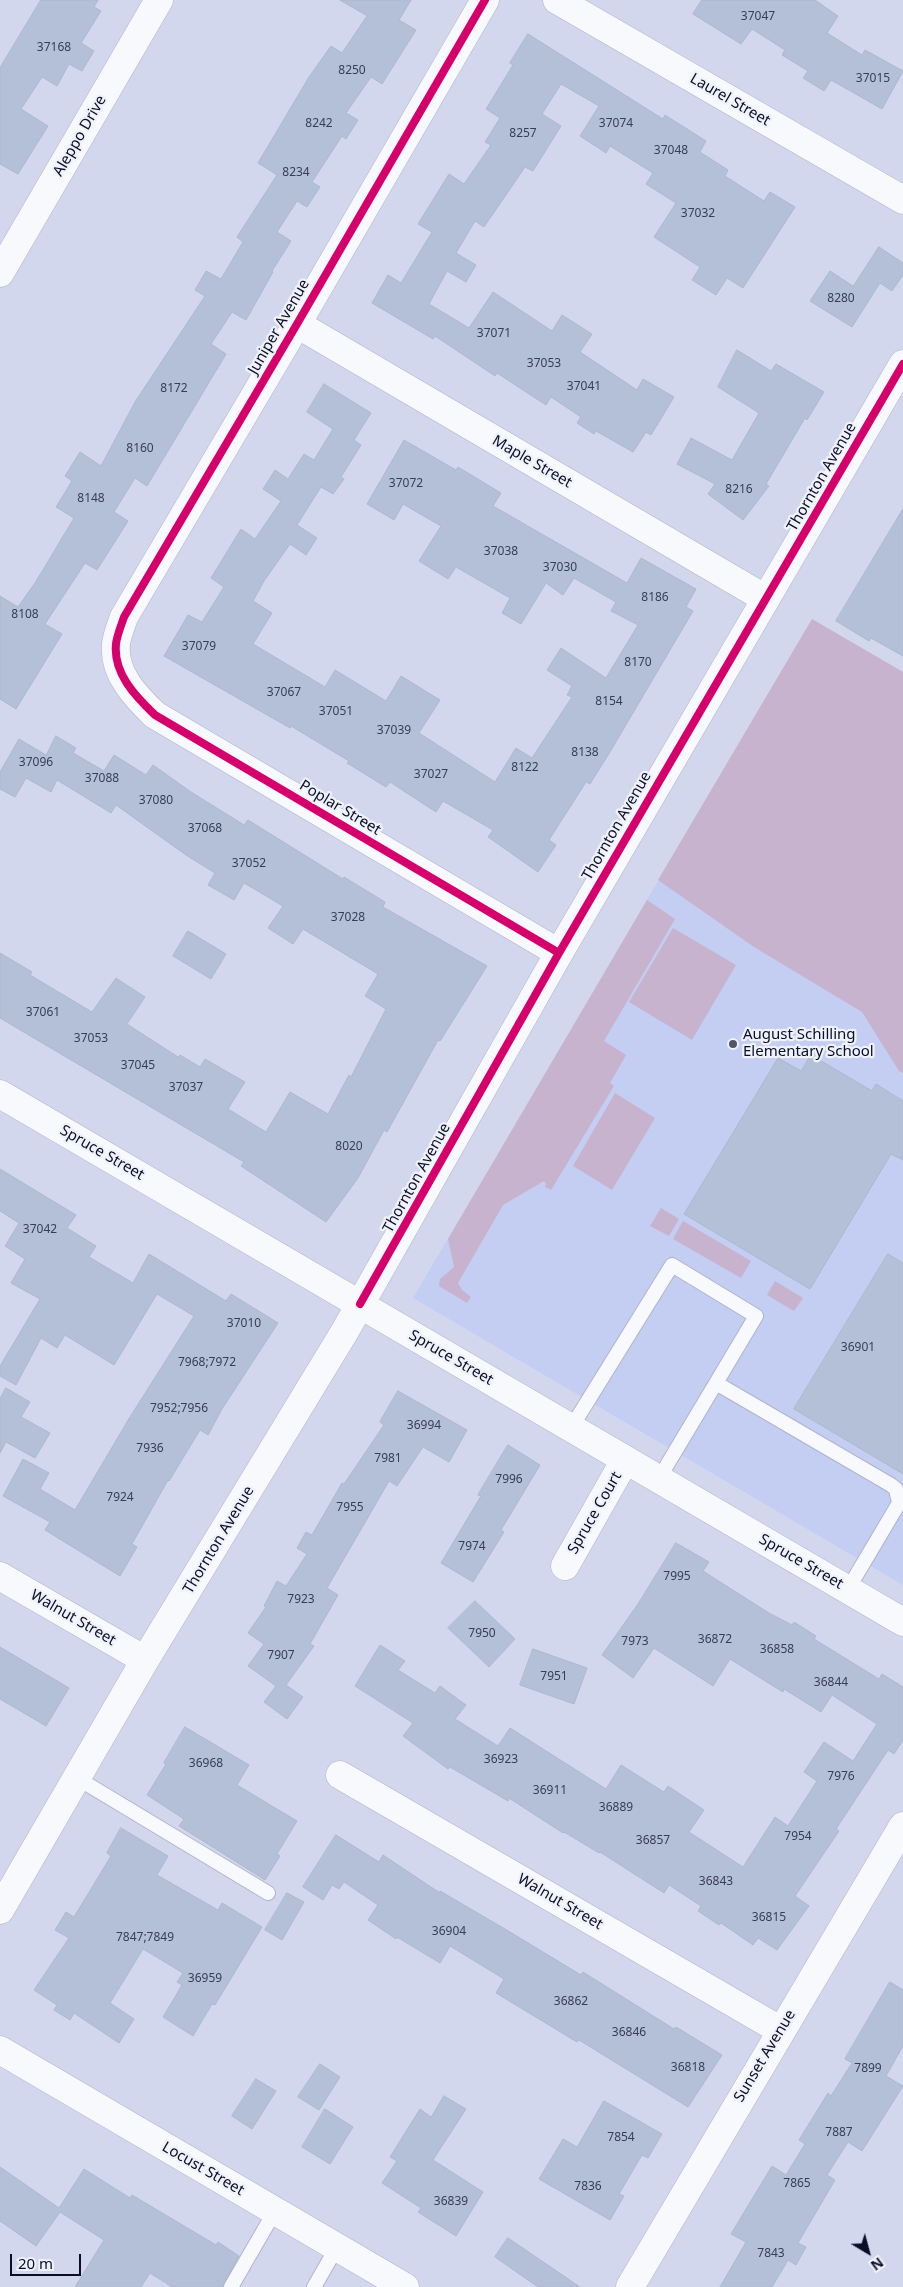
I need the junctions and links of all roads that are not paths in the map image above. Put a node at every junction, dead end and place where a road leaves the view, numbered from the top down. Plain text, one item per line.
1 (159, 0) edge
2 (484, 0) edge
3 (557, 0) edge
4 (903, 200) edge
5 (0, 273) edge
6 (297, 324) junction
7 (903, 364) edge
8 (766, 599) junction
9 (121, 673) joint
10 (559, 953) junction
11 (0, 1094) edge
12 (360, 1304) junction
13 (716, 1383) junction
14 (571, 1428) junction
15 (625, 1460) junction
16 (658, 1480) junction
17 (565, 1566) dead end
18 (0, 1576) edge
19 (848, 1589) junction
20 (903, 1622) edge
21 (145, 1660) junction
22 (340, 1775) dead end
23 (77, 1778) junction
24 (903, 1826) edge
25 (268, 1893) dead end
26 (0, 1910) edge
27 (780, 2030) junction
28 (0, 2050) edge
29 (274, 2211) junction
30 (338, 2247) junction
31 (231, 2287) edge
32 (314, 2287) edge
33 (405, 2287) edge
34 (630, 2287) edge

1 - 5 street, Aleppo Drive
2 - 6 street, Juniper Avenue
3 - 4 street, Laurel Street
6 - 8 street, Maple Street
6 - 9 street, Juniper Avenue
7 - 8 street, Thornton Avenue
8 - 10 street, Thornton Avenue
9 - 10 street, Poplar Street
10 - 12 street, Thornton Avenue
11 - 12 street, Spruce Street
12 - 14 street, Spruce Street
12 - 21 street, Thornton Avenue
13 - 14 lane
13 - 16 lane
13 - 19 lane
14 - 15 street, Spruce Street
15 - 16 street, Spruce Street
15 - 17 street, Spruce Court
16 - 19 street, Spruce Street
18 - 21 street, Walnut Street
19 - 20 street, Spruce Street
21 - 23 street, Thornton Avenue
22 - 27 street, Walnut Street
23 - 25 lane
23 - 26 street, Thornton Avenue
24 - 27 street, Sunset Avenue
27 - 34 street, Sunset Avenue
28 - 29 street, Locust Street
29 - 30 street, Locust Street
29 - 31 lane
30 - 32 lane
30 - 33 street, Locust Street

